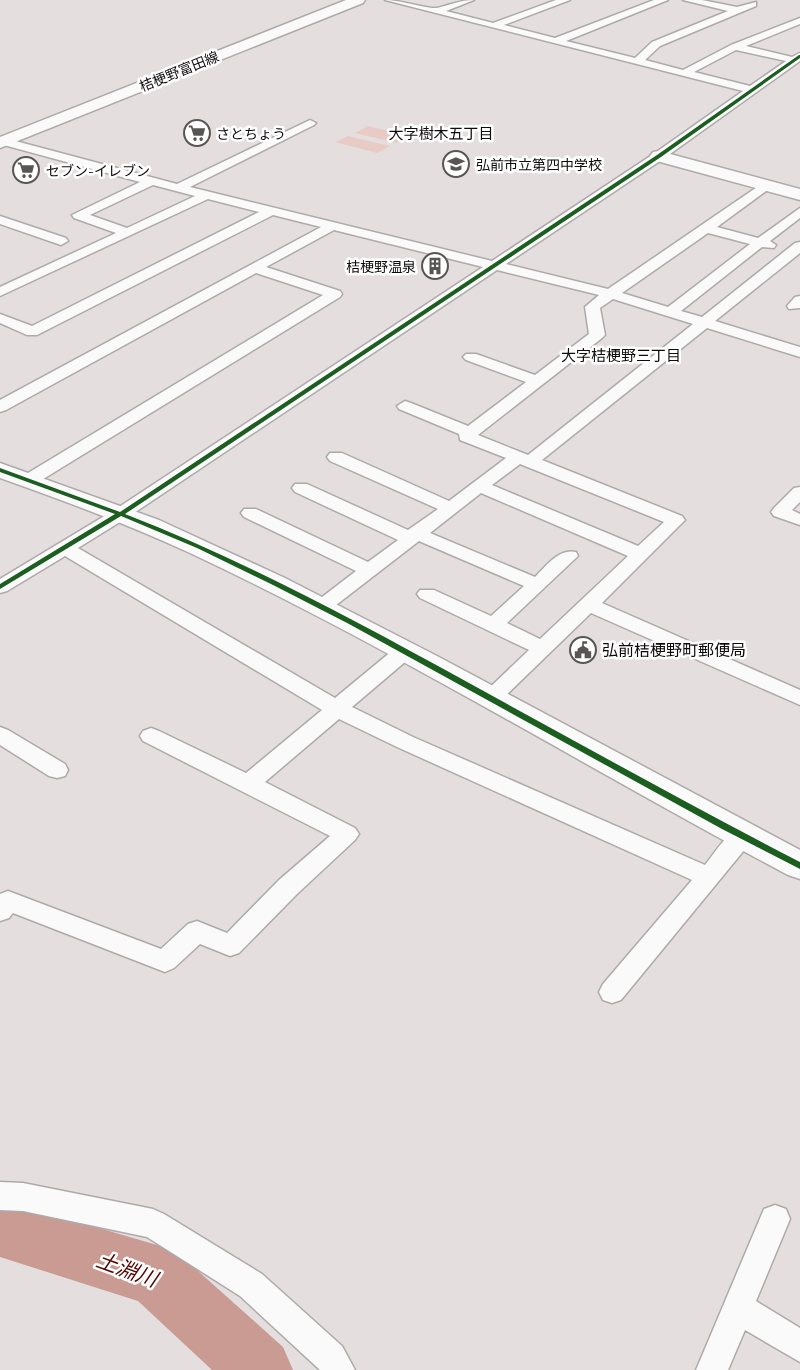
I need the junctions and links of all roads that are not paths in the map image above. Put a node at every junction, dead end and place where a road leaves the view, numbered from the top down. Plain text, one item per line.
1 (358, 0) edge
2 (390, 0) edge
3 (469, 0) edge
4 (565, 0) edge
5 (663, 0) edge
6 (688, 0) edge
7 (753, 4) dead end
8 (737, 10) junction
9 (436, 11) junction
10 (800, 21) edge
11 (496, 26) junction
12 (556, 41) junction
13 (735, 47) junction
14 (796, 61) edge
15 (638, 62) junction
16 (684, 73) junction
17 (752, 90) junction
18 (310, 123) dead end
19 (2, 142) edge
20 (659, 156) junction
21 (152, 181) junction
22 (767, 186) junction
23 (178, 188) junction
24 (797, 192) edge
25 (207, 195) junction
26 (271, 211) junction
27 (800, 212) edge
28 (0, 220) edge
29 (332, 226) junction
30 (706, 228) junction
31 (129, 233) junction
32 (61, 241) dead end
33 (760, 243) junction
34 (796, 248) edge
35 (493, 266) junction
36 (257, 269) junction
37 (0, 292) edge
38 (611, 294) junction
39 (800, 300) edge
40 (800, 308) edge
41 (670, 312) junction
42 (0, 318) edge
43 (704, 323) junction
44 (800, 352) edge
45 (471, 357) dead end
46 (537, 381) junction
47 (405, 406) dead end
48 (0, 407) edge
49 (470, 433) junction
50 (336, 457) dead end
51 (525, 459) junction
52 (0, 470) edge
53 (29, 480) junction
54 (479, 486) junction
55 (301, 488) dead end
56 (800, 492) edge
57 (450, 508) junction
58 (122, 513) junction
59 (250, 513) dead end
60 (800, 520) edge
61 (412, 535) junction
62 (65, 548) junction
63 (640, 554) junction
64 (568, 556) dead end
65 (368, 569) junction
66 (536, 584) junction
67 (0, 587) edge
68 (427, 594) dead end
69 (588, 604) junction
70 (320, 608) junction
71 (494, 624) junction
72 (543, 648) junction
73 (405, 651) junction
74 (492, 697) junction
75 (800, 698) edge
76 (337, 709) junction
77 (0, 735) edge
78 (150, 736) dead end
79 (57, 770) dead end
80 (248, 784) junction
81 (742, 837) junction
82 (800, 866) edge
83 (709, 877) junction
84 (0, 911) edge
85 (612, 992) dead end
86 (0, 1196) edge
87 (775, 1219) dead end
88 (738, 1308) junction
89 (800, 1346) edge
90 (339, 1370) edge
91 (712, 1370) edge

1 - 19 street, 桔梗野富田線
2 - 9 street
3 - 9 street
4 - 11 street
5 - 12 street
6 - 8 street
7 - 8 street
8 - 15 street
9 - 11 street
10 - 13 street
11 - 12 street
12 - 15 street
13 - 14 street
13 - 16 street
14 - 17 street
15 - 16 street
16 - 17 street
17 - 20 street
18 - 23 street
19 - 21 street
20 - 22 street
20 - 35 street
21 - 23 street
21 - 31 street
22 - 24 street
22 - 30 street
23 - 25 street
25 - 26 street
25 - 31 street
26 - 29 street
26 - 42 street
27 - 33 street
28 - 32 street
29 - 35 street
29 - 36 street
30 - 33 street
30 - 38 street
31 - 37 street
33 - 34 street
33 - 41 street
34 - 43 street
35 - 38 street
35 - 58 street
36 - 48 street
36 - 53 street
38 - 41 street
38 - 46 street
39 - 40 street
41 - 43 street
43 - 44 street
43 - 51 street
45 - 46 street
46 - 49 street
47 - 49 street
49 - 51 street
50 - 57 street
51 - 54 street
51 - 63 street
52 - 53 street
53 - 58 street
54 - 57 street
54 - 63 street
55 - 61 street
56 - 60 street
57 - 61 street
58 - 62 street
58 - 70 street
59 - 65 street
61 - 65 street
61 - 66 street
62 - 67 street
62 - 76 street
63 - 69 street
64 - 66 street
65 - 70 street
66 - 71 street
68 - 71 street
69 - 72 street
69 - 75 street
70 - 73 street
71 - 72 street
72 - 74 street
73 - 74 street
73 - 76 street
74 - 81 street
76 - 80 street
76 - 83 street
77 - 79 street
78 - 80 street
80 - 84 street
81 - 82 street
81 - 83 street
83 - 85 street
86 - 90 street
87 - 88 street
88 - 89 street
88 - 91 street

